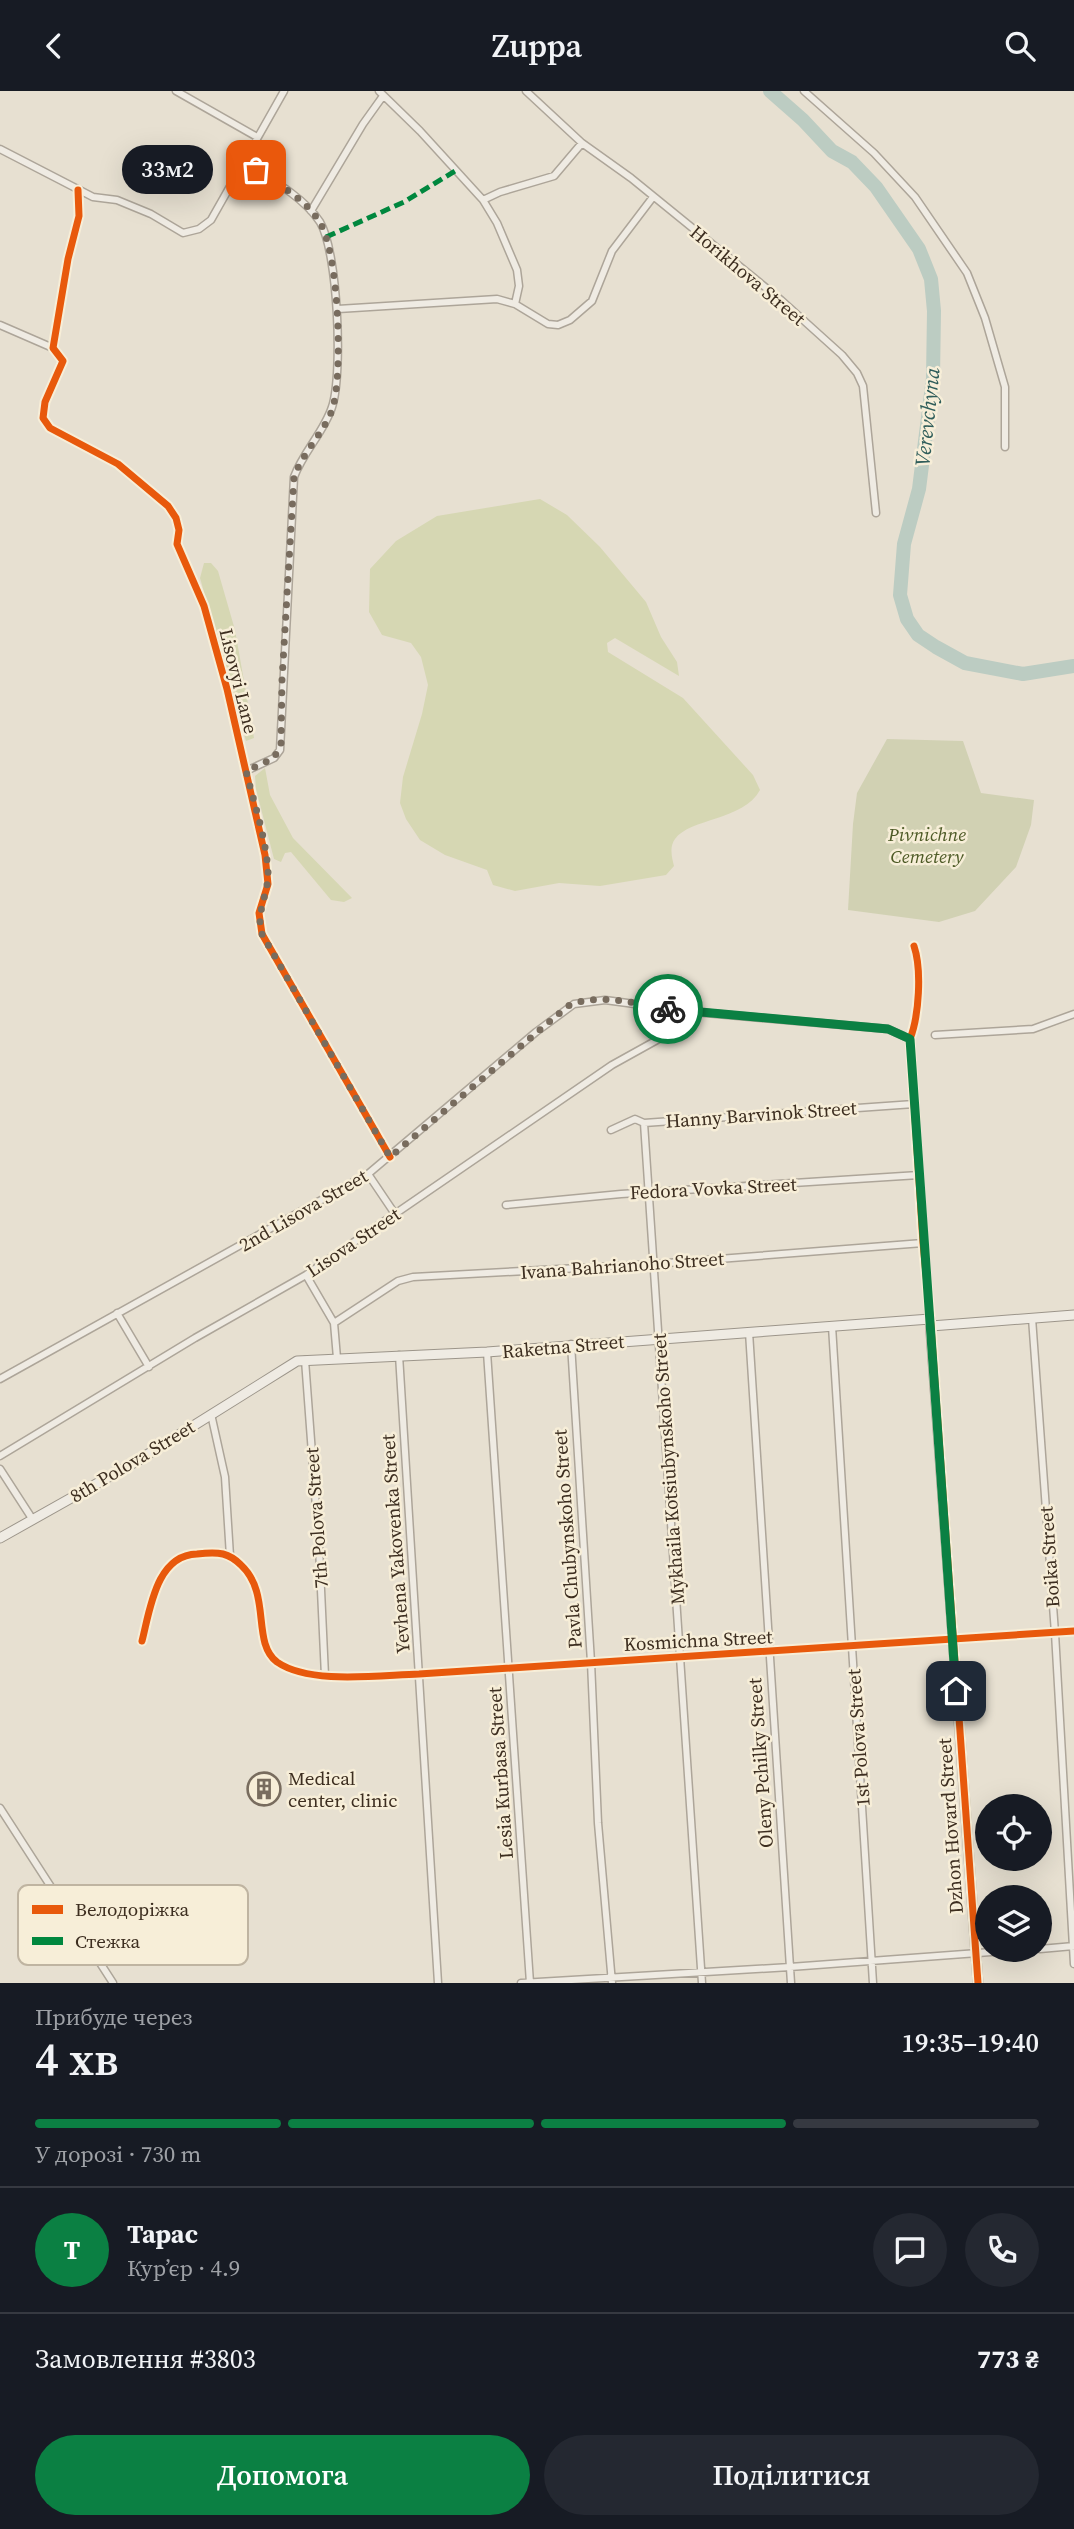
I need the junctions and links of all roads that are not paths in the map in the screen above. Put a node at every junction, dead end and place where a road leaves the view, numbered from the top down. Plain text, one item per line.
1 (176, 91) edge
2 (284, 91) edge
3 (526, 91) edge
4 (804, 91) edge
5 (381, 93) edge
6 (257, 137) junction
7 (582, 143) junction
8 (0, 149) edge
9 (244, 163) junction
10 (78, 190) junction
11 (653, 197) junction
12 (483, 200) junction
13 (312, 211) junction
14 (515, 304) junction
15 (338, 309) junction
16 (0, 325) edge
17 (53, 348) junction
18 (1005, 447) dead end
19 (876, 513) dead end
20 (246, 771) junction
21 (914, 946) dead end
22 (694, 1012) junction
23 (1074, 1014) edge
24 (935, 1035) dead end
25 (910, 1039) junction
26 (914, 1104) junction
27 (644, 1123) junction
28 (611, 1130) dead end
29 (390, 1157) junction
30 (368, 1174) junction
31 (919, 1175) junction
32 (649, 1192) junction
33 (506, 1205) dead end
34 (394, 1214) junction
35 (923, 1243) junction
36 (654, 1264) junction
37 (306, 1275) junction
38 (117, 1313) junction
39 (1074, 1315) edge
40 (1032, 1318) junction
41 (334, 1323) junction
42 (931, 1323) junction
43 (832, 1326) junction
44 (749, 1332) junction
45 (659, 1338) junction
46 (571, 1344) junction
47 (487, 1352) junction
48 (399, 1355) junction
49 (337, 1358) junction
50 (305, 1360) junction
51 (149, 1367) junction
52 (0, 1379) edge
53 (211, 1413) junction
54 (0, 1456) edge
55 (0, 1469) edge
56 (33, 1520) junction
57 (0, 1538) edge
58 (230, 1556) junction
59 (1074, 1631) edge
60 (1055, 1633) junction
61 (951, 1638) junction
62 (142, 1641) dead end
63 (852, 1644) junction
64 (768, 1652) junction
65 (680, 1656) junction
66 (591, 1662) junction
67 (509, 1667) junction
68 (419, 1674) junction
69 (325, 1676) junction
70 (0, 1808) edge
71 (50, 1885) edge
72 (1073, 1946) edge
73 (1052, 1948) edge
74 (975, 1954) joint
75 (872, 1960) junction
76 (976, 1962) edge
77 (1074, 1964) edge
78 (101, 1965) edge
79 (790, 1967) junction
80 (701, 1972) junction
81 (612, 1980) edge
82 (113, 1983) edge
83 (438, 1983) edge
84 (521, 1983) edge
85 (530, 1983) edge
86 (702, 1983) edge
87 (791, 1983) edge
88 (873, 1983) edge
89 (978, 1983) edge

1 - 6 street
2 - 6 street
3 - 7 street, Horikhova Street
4 - 18 street
5 - 12 street
5 - 13 street
6 - 9 street
7 - 11 street, Horikhova Street
7 - 12 street
8 - 10 street
9 - 10 street
9 - 13 street
10 - 17 street
11 - 14 street
11 - 19 street, Horikhova Street
12 - 14 street
13 - 15 street
14 - 15 street
15 - 20 street
16 - 17 street
17 - 20 street, Lisovyi Lane
20 - 29 street, Lisovyi Lane
21 - 25 street, Dzhon Hovard Street
22 - 25 street, 2nd Lisova Street
22 - 29 street, 2nd Lisova Street
22 - 34 street, Lisova Street
23 - 24 street
25 - 26 street, Dzhon Hovard Street
26 - 27 street, Hanny Barvinok Street
26 - 31 street, Dzhon Hovard Street
27 - 28 street, Hanny Barvinok Street
27 - 32 street, Mykhaila Kotsiubynskoho Street
29 - 30 street, 2nd Lisova Street
30 - 34 street
30 - 38 street, 2nd Lisova Street
31 - 32 street, Fedora Vovka Street
31 - 35 street, Dzhon Hovard Street
32 - 33 street, Fedora Vovka Street
32 - 36 street, Mykhaila Kotsiubynskoho Street
34 - 37 street, Lisova Street
35 - 36 street, Ivana Bahrianoho Street
35 - 42 street, Dzhon Hovard Street
36 - 41 street, Ivana Bahrianoho Street
36 - 45 street, Mykhaila Kotsiubynskoho Street
37 - 41 street
37 - 51 street, Lisova Street
38 - 51 street
38 - 52 street, 2nd Lisova Street
39 - 40 street, Raketna Street
40 - 42 street, Raketna Street
40 - 60 street, Boika Street
41 - 49 street
42 - 43 street, Raketna Street
42 - 61 street, Dzhon Hovard Street
43 - 44 street, Raketna Street
43 - 63 street, 1st Polova Street
44 - 45 street, Raketna Street
44 - 64 street, Oleny Pchilky Street
45 - 46 street, Raketna Street
45 - 65 street, Mykhaila Kotsiubynskoho Street
46 - 47 street, Raketna Street
46 - 66 street, Pavla Chubynskoho Street
47 - 48 street, Raketna Street
47 - 67 street, Lesia Kurbasa Street
48 - 49 street, Raketna Street
48 - 68 street, Yevhena Yakovenka Street
49 - 50 street, Raketna Street
50 - 53 street, Raketna Street
50 - 69 street, 7th Polova Street
51 - 54 street, Lisova Street
53 - 56 street, 8th Polova Street
53 - 58 street, 8th Polova Street
55 - 56 street
56 - 57 street, 8th Polova Street
58 - 62 street
58 - 69 street, Kosmichna Street
59 - 60 street, Kosmichna Street
60 - 61 street, Kosmichna Street
60 - 72 street, Boika Street
61 - 63 street, Kosmichna Street
61 - 74 street, Dzhon Hovard Street
63 - 64 street, Kosmichna Street
63 - 75 street, 1st Polova Street
64 - 65 street, Kosmichna Street
64 - 79 street, Oleny Pchilky Street
65 - 66 street, Kosmichna Street
65 - 80 street, Mykhaila Kotsiubynskoho Street
66 - 67 street, Kosmichna Street
66 - 81 street, Pavla Chubynskoho Street
67 - 68 street, Kosmichna Street
67 - 85 street, Lesia Kurbasa Street
68 - 69 street, Kosmichna Street
68 - 83 street, Yevhena Yakovenka Street
70 - 71 street
72 - 73 street
72 - 77 street, Boika Street
74 - 75 street
75 - 79 street
75 - 88 street, 1st Polova Street
76 - 89 street, Dzhon Hovard Street
78 - 82 street
79 - 80 street
79 - 87 street, Oleny Pchilky Street
80 - 81 street
80 - 86 street, Mykhaila Kotsiubynskoho Street
81 - 85 street
84 - 85 street

